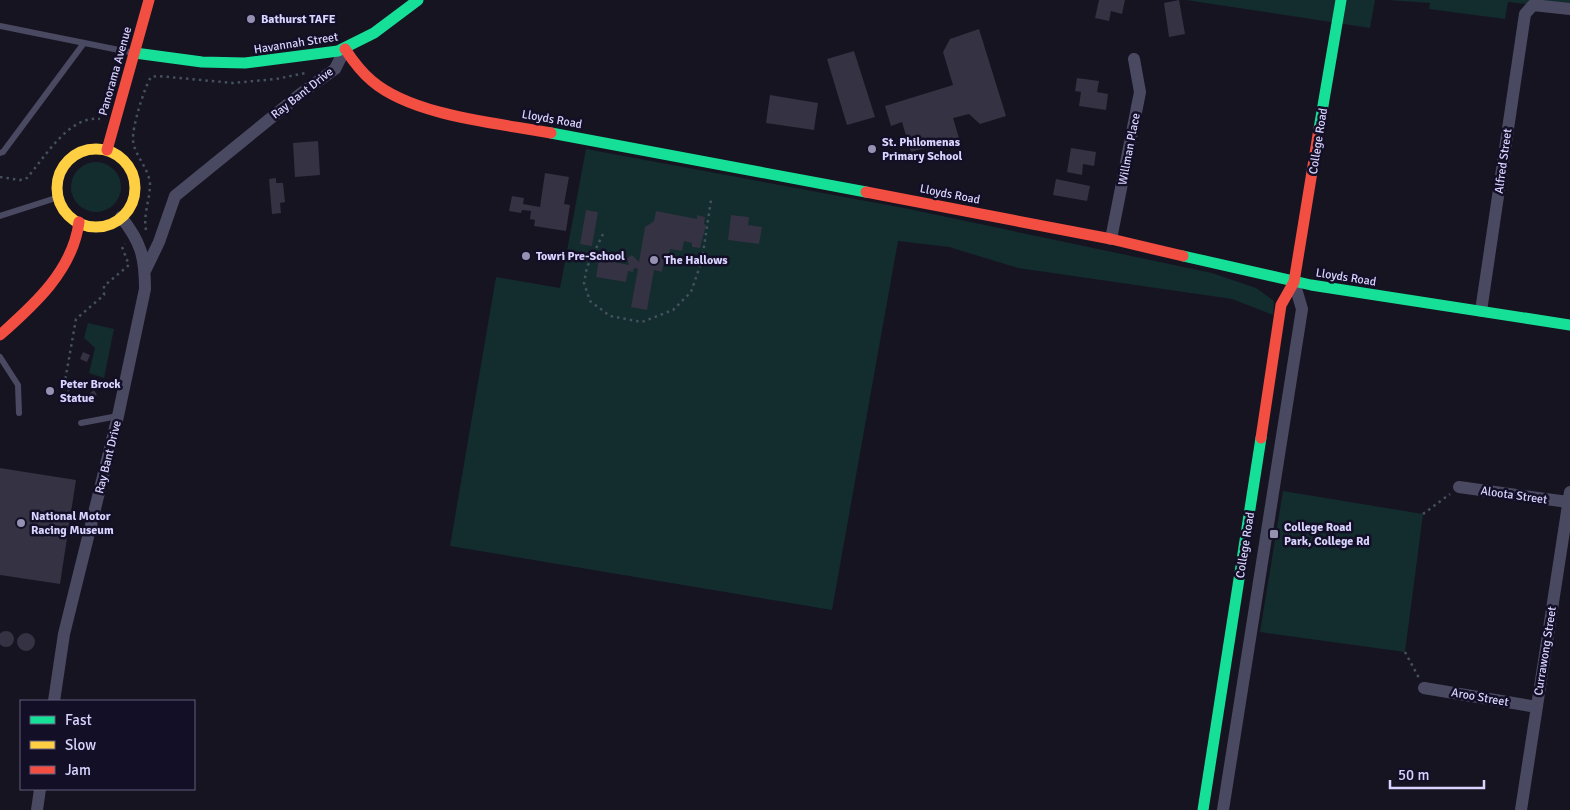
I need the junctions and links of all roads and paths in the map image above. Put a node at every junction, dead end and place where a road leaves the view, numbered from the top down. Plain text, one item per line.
1 (149, 0) edge
2 (418, 0) edge
3 (1341, 0) edge
4 (1570, 8) edge
5 (0, 26) edge
6 (84, 43) junction
7 (345, 49) junction
8 (135, 53) junction
9 (1134, 59) dead end
10 (330, 72) junction
11 (99, 118) dead end
12 (107, 150) junction
13 (0, 153) edge
14 (0, 177) edge
15 (58, 197) junction
16 (711, 200) dead end
17 (0, 216) edge
18 (121, 217) junction
19 (79, 222) junction
20 (146, 230) dead end
21 (603, 234) dead end
22 (1111, 239) junction
23 (128, 241) dead end
24 (145, 271) junction
25 (1294, 282) junction
26 (1481, 311) junction
27 (1570, 325) edge
28 (0, 335) edge
29 (0, 357) edge
30 (69, 391) dead end
31 (19, 413) dead end
32 (118, 416) junction
33 (81, 423) dead end
34 (1459, 487) joint
35 (1569, 497) edge
36 (1423, 514) dead end
37 (1405, 652) dead end
38 (1424, 688) joint
39 (54, 700) edge
40 (1537, 707) junction
41 (40, 790) edge
42 (37, 810) edge
43 (1203, 810) edge
44 (1223, 810) edge
45 (1521, 810) edge

1 - 8 street, Panorama Avenue
2 - 7 street, Havannah Street
3 - 25 street, College Road
4 - 26 street, Alfred Street
5 - 6 lane
6 - 8 lane
6 - 13 lane
7 - 8 street, Havannah Street
7 - 10 street, Ray Bant Drive
7 - 22 street, Lloyds Road
8 - 12 street, Panorama Avenue
9 - 22 street, Willman Place
10 - 20 path
10 - 24 street, Ray Bant Drive
11 - 14 path
12 - 15 street
12 - 18 street
15 - 17 lane
15 - 19 street
16 - 21 path
18 - 19 street
18 - 24 street, Ray Bant Drive
19 - 28 street
22 - 25 street, Lloyds Road
23 - 30 path
24 - 32 street, Ray Bant Drive
25 - 26 street, Lloyds Road
25 - 43 street, College Road
25 - 44 street, College Road
26 - 27 street, Lloyds Road
29 - 31 lane
32 - 33 lane
32 - 39 street, Ray Bant Drive
34 - 35 street, Aloota Street
34 - 36 path
35 - 40 street, Currawong Street
37 - 38 path
38 - 40 street, Aroo Street
40 - 45 street, Currawong Street
41 - 42 street

